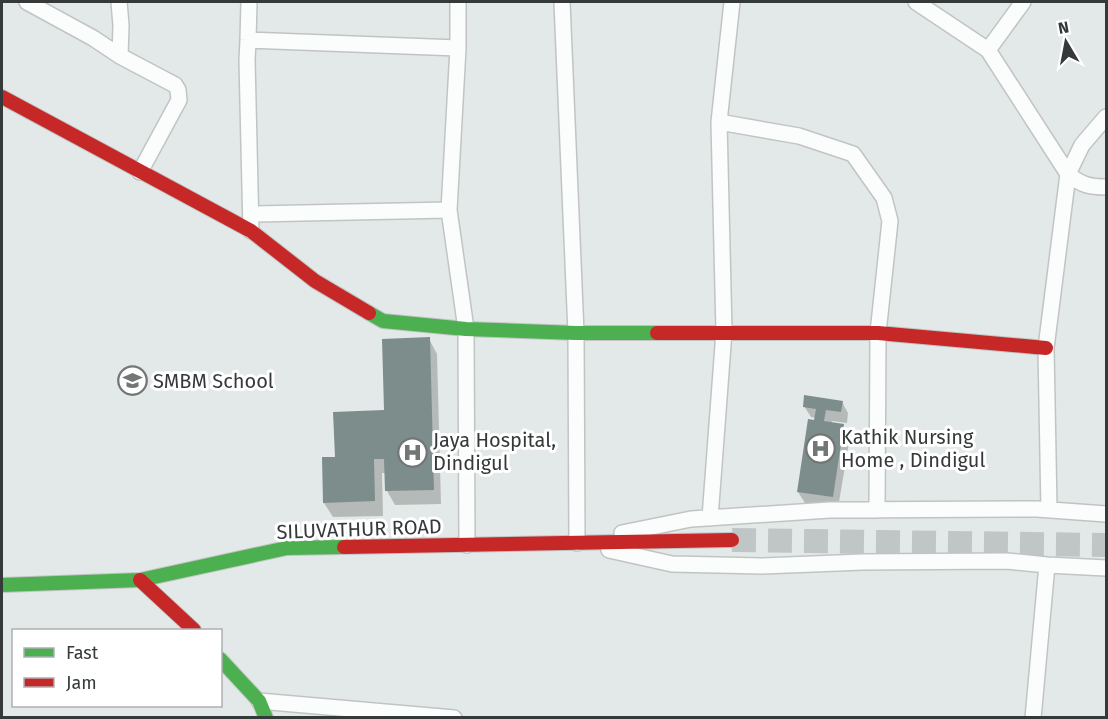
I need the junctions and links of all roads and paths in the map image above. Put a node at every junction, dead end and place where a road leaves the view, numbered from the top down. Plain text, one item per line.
1 (27, 2) edge
2 (119, 2) edge
3 (249, 2) edge
4 (458, 2) edge
5 (562, 2) edge
6 (732, 2) edge
7 (916, 2) edge
8 (1023, 2) edge
9 (248, 40) junction
10 (458, 48) junction
11 (988, 50) junction
12 (120, 56) junction
13 (2, 97) edge
14 (1107, 117) edge
15 (719, 122) junction
16 (140, 172) junction
17 (1068, 174) junction
18 (1107, 187) edge
19 (449, 210) junction
20 (252, 214) junction
21 (251, 231) junction
22 (466, 329) junction
23 (724, 332) junction
24 (576, 333) junction
25 (878, 333) junction
26 (1046, 348) junction
27 (877, 510) junction
28 (1049, 510) junction
29 (1107, 514) edge
30 (710, 518) junction
31 (732, 540) tunnel mouth
32 (577, 543) junction
33 (467, 545) junction
34 (1047, 565) junction
35 (1107, 568) edge
36 (140, 580) junction
37 (2, 585) edge
38 (193, 629) edge
39 (222, 661) edge
40 (259, 701) junction
41 (266, 717) edge
42 (454, 717) edge
43 (1033, 717) edge

1 - 12 street
2 - 12 street
3 - 9 street
4 - 10 street
5 - 24 street
6 - 15 street
7 - 11 street
8 - 11 street
9 - 10 street
9 - 20 street
10 - 19 street
11 - 17 street
12 - 16 street
13 - 16 street
14 - 17 street
15 - 23 street
15 - 25 street
16 - 21 street
17 - 18 street
17 - 26 street
19 - 20 street
19 - 22 street
20 - 21 street
21 - 22 street
22 - 24 street
22 - 33 street
23 - 24 street
23 - 25 street
23 - 30 street
24 - 32 street
25 - 26 street
25 - 27 street
26 - 28 street
27 - 28 street
27 - 30 street
28 - 29 street
30 - 32 street
31 - 32 street, SILUVATHUR ROAD
32 - 33 street, SILUVATHUR ROAD
32 - 34 street
33 - 36 street, SILUVATHUR ROAD
34 - 35 street
34 - 43 street
36 - 37 street, SILUVATHUR ROAD
36 - 38 street
39 - 40 street
40 - 41 street
40 - 42 street

